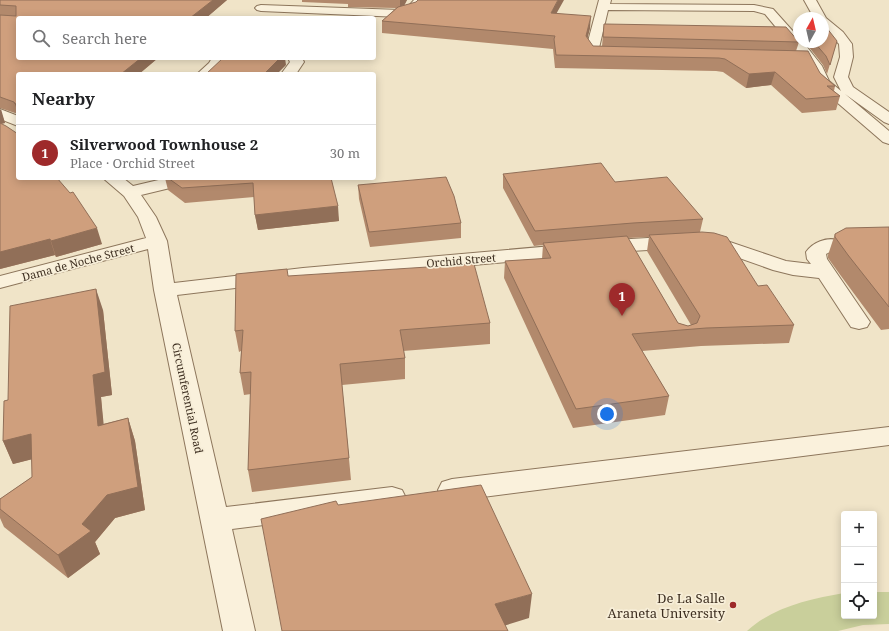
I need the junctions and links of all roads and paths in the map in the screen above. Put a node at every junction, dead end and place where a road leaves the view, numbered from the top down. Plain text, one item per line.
1 (420, 0) edge
2 (810, 0) edge
3 (604, 3) edge
4 (262, 9) edge
5 (816, 12) edge
6 (829, 26) edge
7 (598, 29) junction
8 (613, 29) edge
9 (772, 32) edge
10 (788, 32) junction
11 (630, 56) edge
12 (794, 58) edge
13 (810, 59) junction
14 (218, 60) edge
15 (296, 60) edge
16 (206, 72) edge
17 (290, 72) edge
18 (0, 114) edge
19 (889, 118) edge
20 (16, 120) edge
21 (889, 139) edge
22 (170, 180) edge
23 (121, 185) edge
24 (157, 242) junction
25 (831, 244) dead end
26 (631, 245) junction
27 (642, 264) edge
28 (826, 272) junction
29 (0, 282) edge
30 (165, 290) junction
31 (859, 322) dead end
32 (889, 436) edge
33 (214, 520) junction
34 (239, 631) edge

1 - 4 street
2 - 5 street
3 - 7 street
3 - 10 street
6 - 19 street
7 - 8 street
7 - 11 street
9 - 10 street
10 - 13 street
12 - 13 street
13 - 21 street
14 - 16 street
15 - 17 street
18 - 20 street
22 - 23 street
23 - 24 street, Circumferential Road
24 - 29 street, Dama de Noche Street
24 - 30 street, Circumferential Road
25 - 28 street
26 - 27 street
26 - 28 street, Orchid Street
26 - 30 street, Orchid Street
28 - 31 street
30 - 33 street, Circumferential Road
32 - 33 street
33 - 34 street, Circumferential Road

